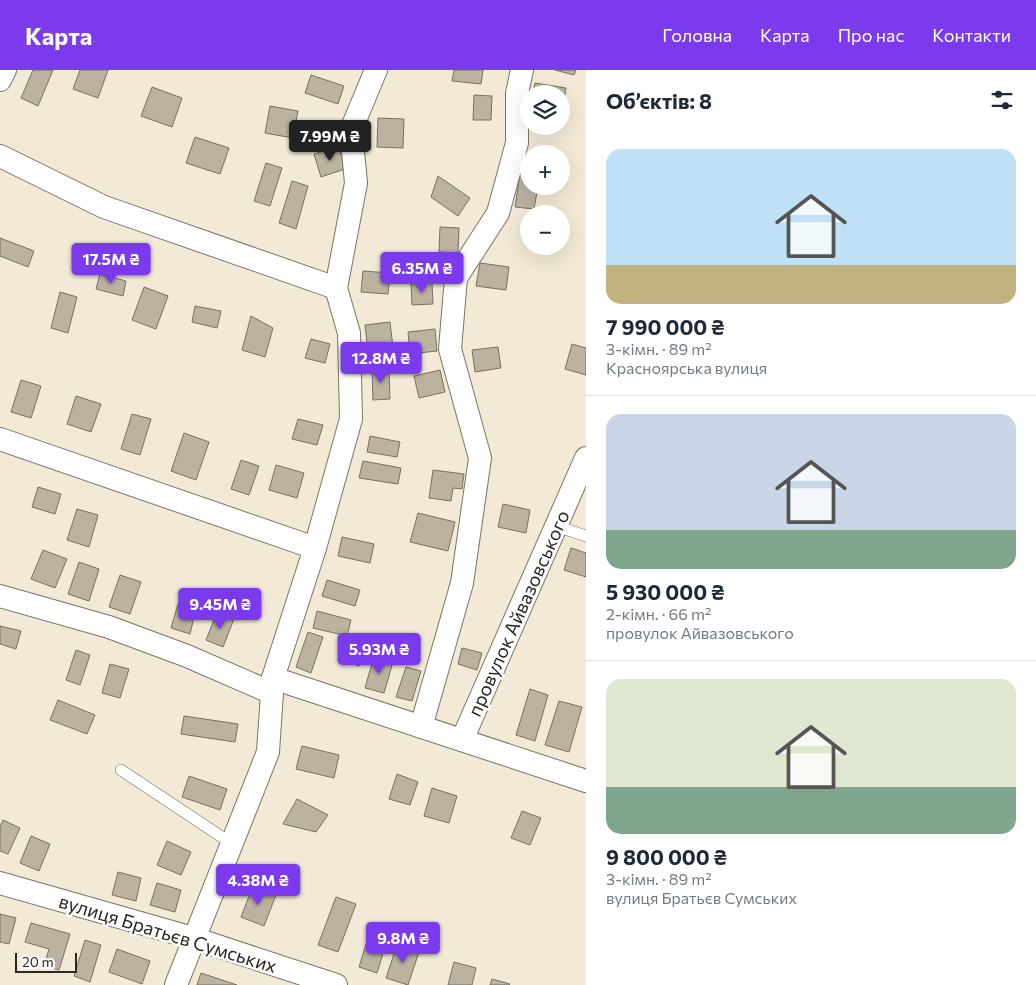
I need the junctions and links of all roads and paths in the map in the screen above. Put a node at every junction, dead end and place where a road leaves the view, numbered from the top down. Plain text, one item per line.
1 (5, 70) edge
2 (376, 70) edge
3 (522, 70) edge
4 (0, 80) edge
5 (0, 156) edge
6 (336, 288) junction
7 (0, 439) edge
8 (586, 458) edge
9 (556, 526) junction
10 (586, 536) edge
11 (315, 548) junction
12 (0, 596) edge
13 (273, 686) junction
14 (421, 727) junction
15 (462, 740) junction
16 (121, 770) dead end
17 (586, 781) edge
18 (231, 844) junction
19 (0, 883) edge
20 (194, 938) junction
21 (176, 985) edge
22 (336, 985) edge

1 - 4 street
2 - 6 street
3 - 14 street
5 - 6 street
6 - 11 street
7 - 11 street
8 - 9 street, провулок Айвазовського
9 - 10 lane
9 - 15 street, провулок Айвазовського
11 - 13 street
12 - 13 street
13 - 14 street
13 - 18 street
14 - 15 street
15 - 17 street
16 - 18 lane
18 - 20 street
19 - 20 street, вулиця Братьєв Сумських
20 - 21 street
20 - 22 street, вулиця Братьєв Сумських

